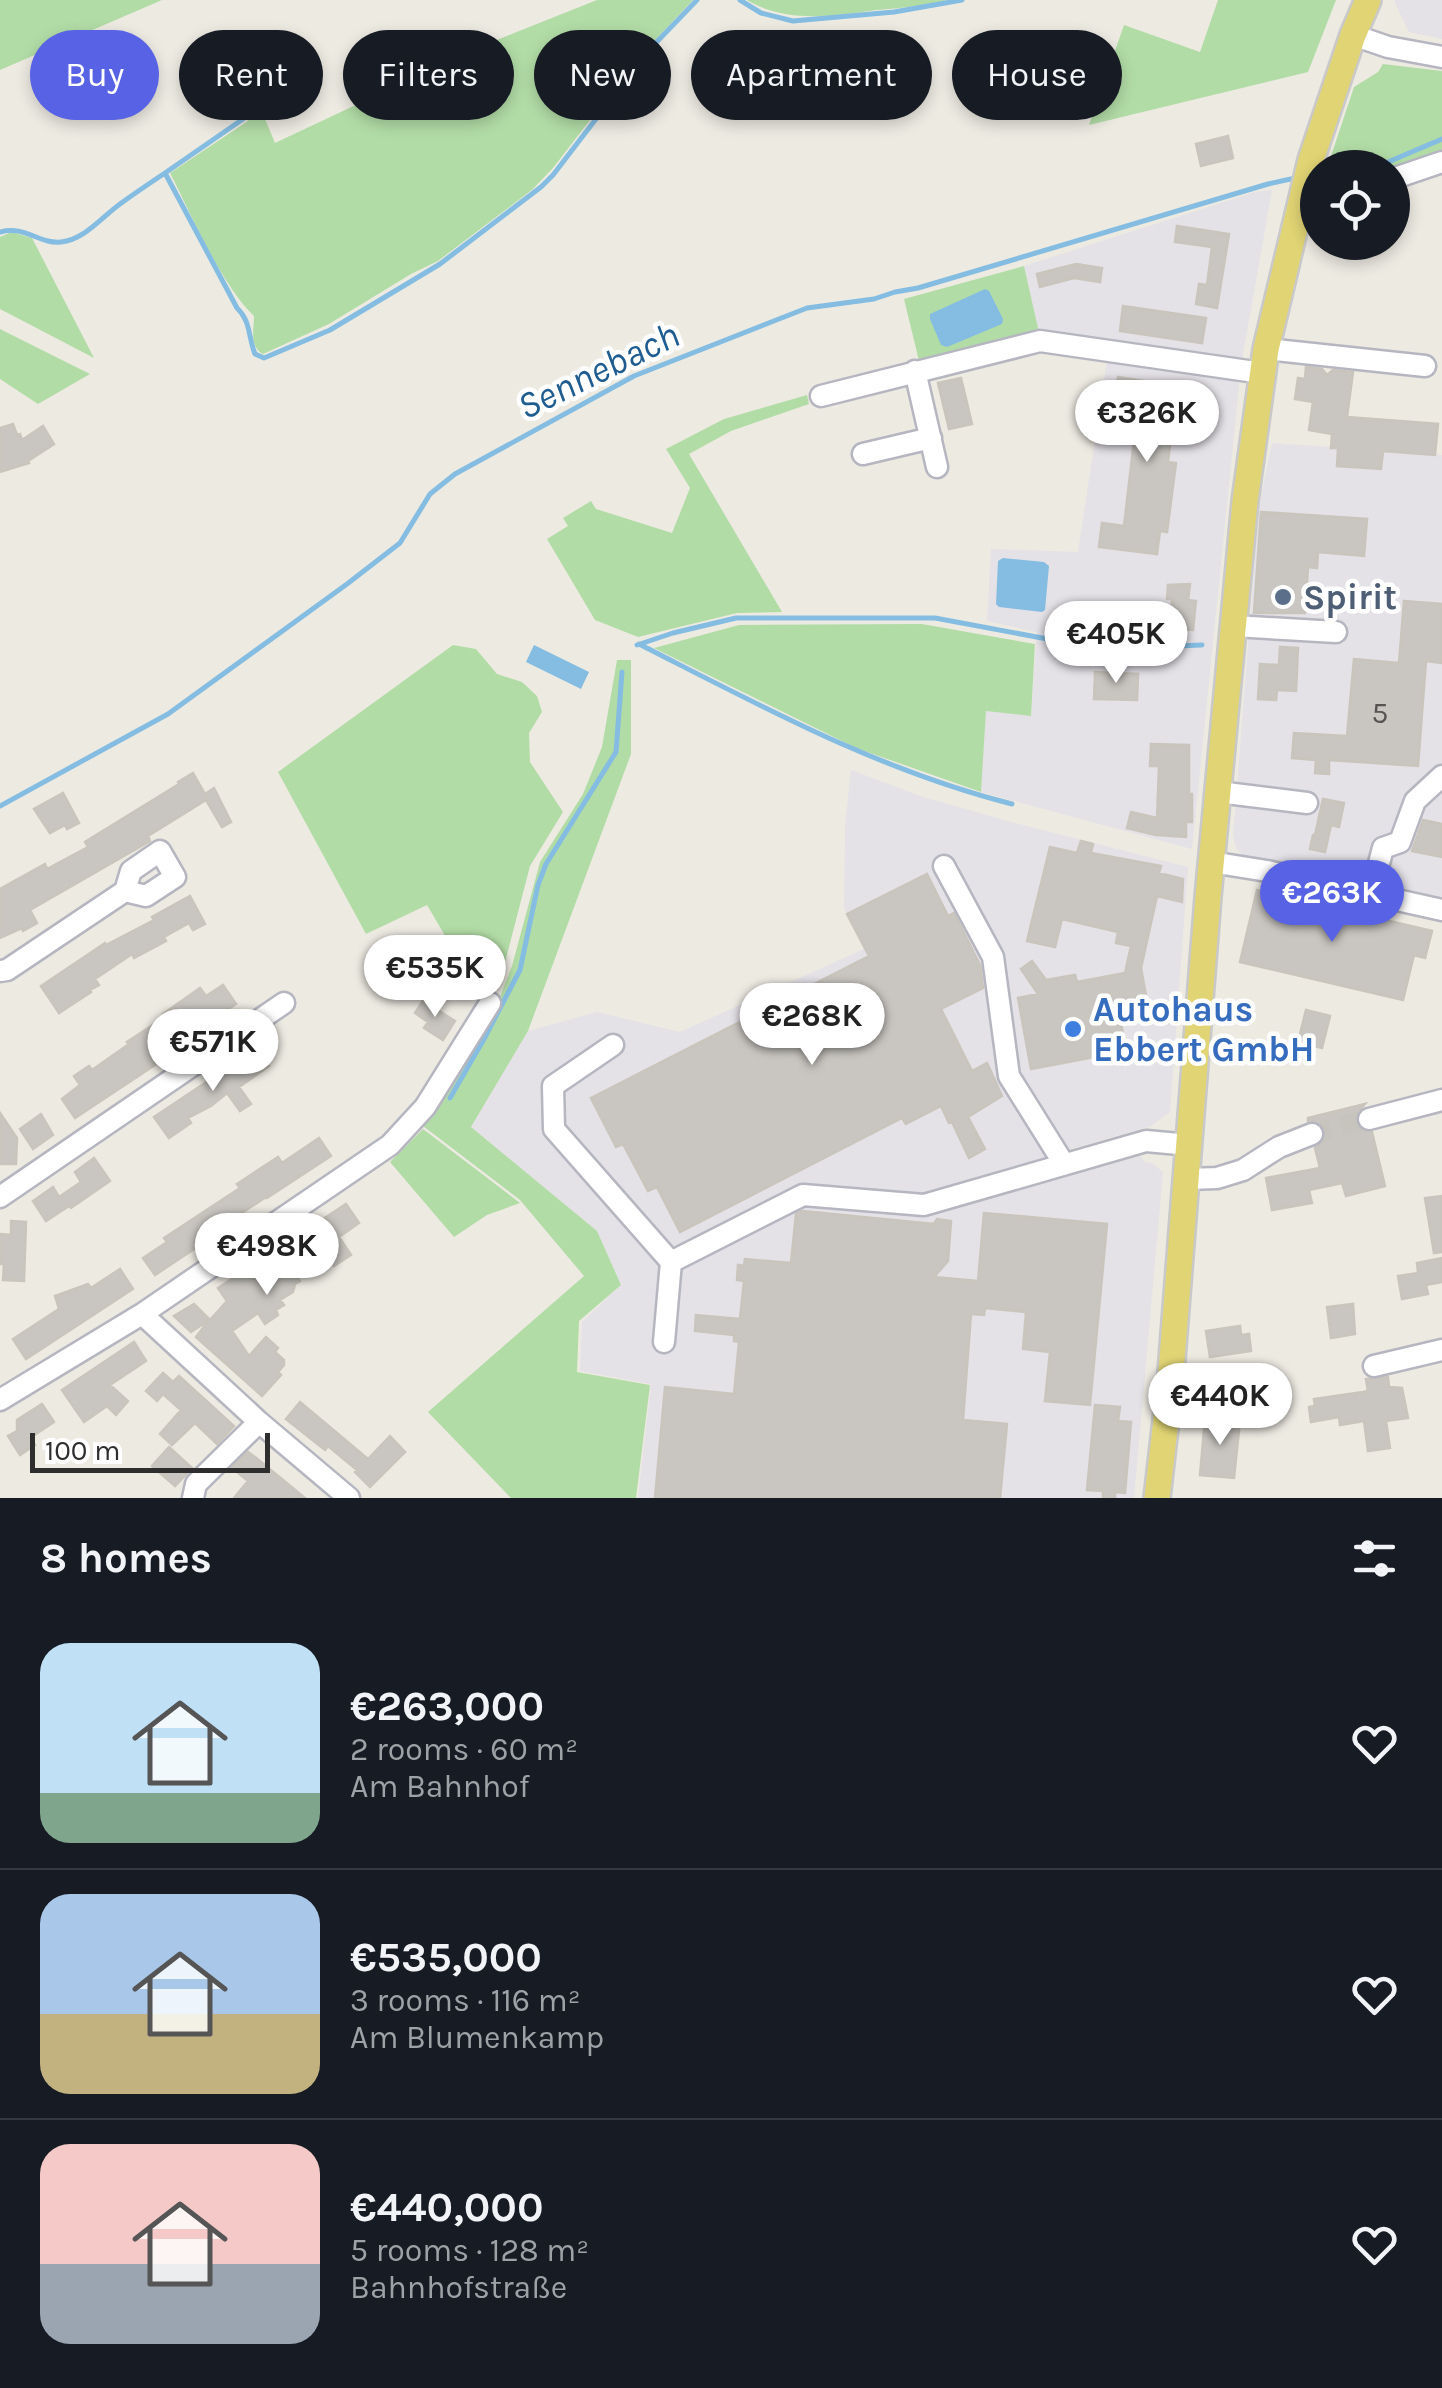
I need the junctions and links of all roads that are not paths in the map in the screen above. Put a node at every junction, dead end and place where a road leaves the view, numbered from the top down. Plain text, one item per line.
1 (1368, 0) edge
2 (1353, 35) junction
3 (1442, 57) edge
4 (1442, 162) edge
5 (1410, 173) edge
6 (1264, 361) junction
7 (1425, 366) dead end
8 (915, 371) junction
9 (821, 396) dead end
10 (931, 438) junction
11 (863, 454) dead end
12 (938, 467) dead end
13 (1234, 626) junction
14 (1336, 632) dead end
15 (1442, 776) edge
16 (1218, 792) junction
17 (1308, 804) dead end
18 (1212, 862) junction
19 (944, 866) dead end
20 (125, 891) dead end
21 (1371, 894) junction
22 (1442, 910) edge
23 (0, 971) edge
24 (284, 1003) dead end
25 (490, 1003) dead end
26 (612, 1045) dead end
27 (1442, 1100) edge
28 (1369, 1120) tunnel mouth
29 (1312, 1134) tunnel mouth
30 (1190, 1145) junction
31 (1064, 1164) junction
32 (1188, 1179) junction
33 (0, 1197) edge
34 (671, 1262) junction
35 (142, 1314) junction
36 (664, 1342) dead end
37 (1442, 1350) edge
38 (1374, 1366) dead end
39 (0, 1400) edge
40 (259, 1422) junction
41 (193, 1498) edge
42 (349, 1498) edge
43 (1158, 1498) edge

1 - 2 main road
2 - 3 street
2 - 6 main road
4 - 5 street
6 - 7 street
6 - 8 street
6 - 13 main road
8 - 9 street
8 - 10 street
10 - 11 street
10 - 12 street
13 - 14 street
13 - 16 main road
15 - 21 street
16 - 17 street
16 - 18 main road
18 - 21 street
18 - 30 main road
19 - 31 street
20 - 23 street
21 - 22 street
24 - 33 street
25 - 35 street
26 - 34 street
27 - 28 street
29 - 32 street
30 - 31 street
30 - 32 main road
31 - 34 street
32 - 43 main road
34 - 36 street
35 - 39 street
35 - 40 street
37 - 38 street
40 - 41 street
40 - 42 street

